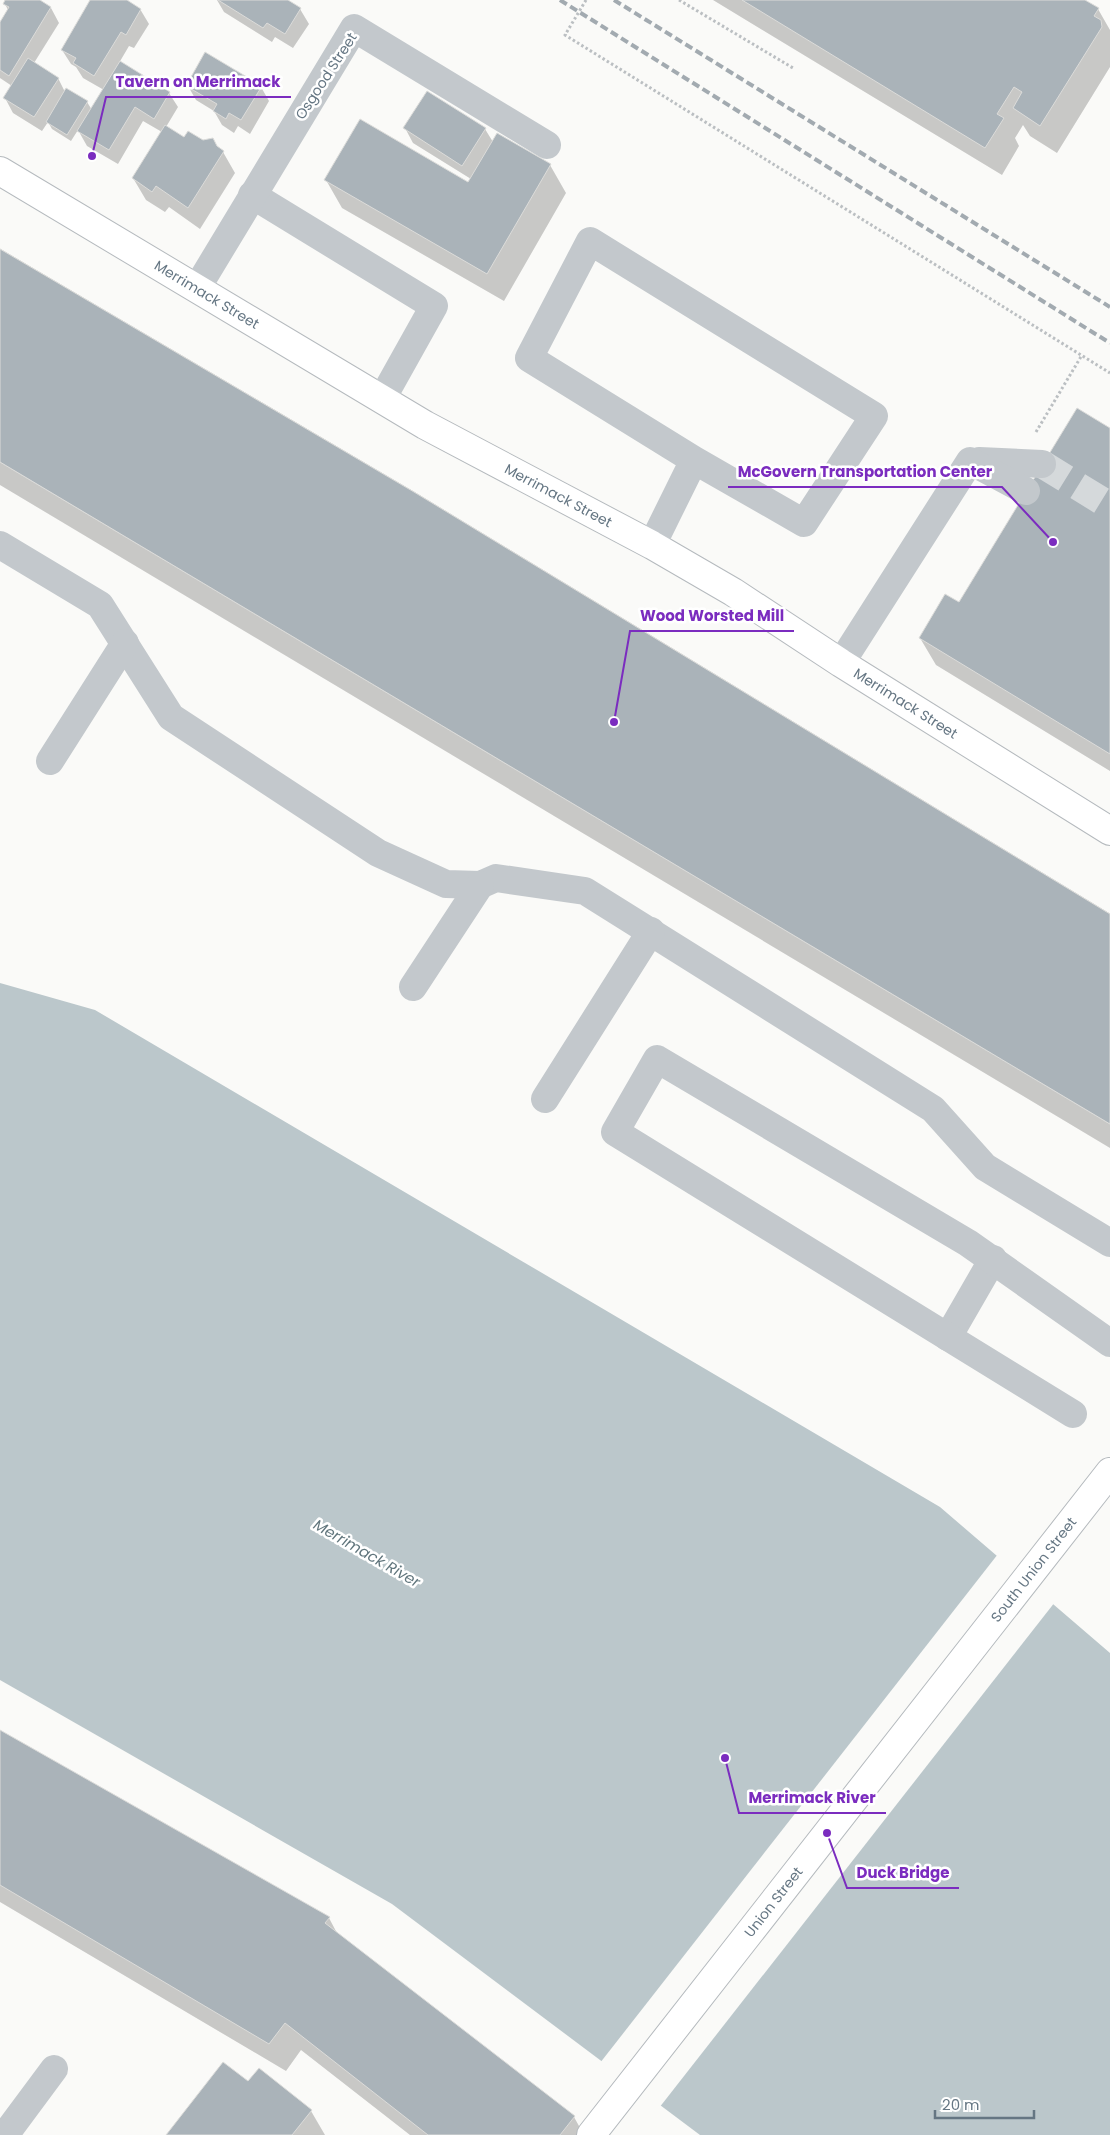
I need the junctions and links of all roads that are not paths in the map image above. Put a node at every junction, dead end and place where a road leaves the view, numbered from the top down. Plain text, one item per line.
1 (547, 145) dead end
2 (0, 171) edge
3 (252, 195) junction
4 (197, 288) junction
5 (382, 399) junction
6 (694, 460) junction
7 (970, 461) junction
8 (1042, 464) tunnel mouth
9 (1026, 491) dead end
10 (0, 545) edge
11 (652, 545) junction
12 (125, 643) junction
13 (841, 663) junction
14 (50, 761) dead end
15 (1110, 831) edge
16 (480, 885) junction
17 (651, 931) junction
18 (413, 987) dead end
19 (545, 1099) dead end
20 (1110, 1243) edge
21 (993, 1260) junction
22 (948, 1337) junction
23 (1110, 1343) edge
24 (1073, 1414) dead end
25 (1106, 1476) edge
26 (957, 1668) joint
27 (54, 2069) dead end
28 (5, 2135) edge
29 (591, 2135) edge

1 - 3 street, Osgood Street
2 - 4 main road, Merrimack Street
3 - 4 street, Osgood Street
3 - 5 street
4 - 5 main road, Merrimack Street
5 - 11 main road, Merrimack Street
6 - 6 street
6 - 11 street
7 - 8 street
7 - 9 street
7 - 13 street
10 - 12 street
11 - 13 main road, Merrimack Street
12 - 14 street
12 - 16 street
13 - 15 main road, Merrimack Street
16 - 17 street
16 - 18 street
17 - 19 street
17 - 20 street
21 - 22 street
21 - 22 street
21 - 23 street
22 - 24 street
25 - 26 main road, South Union Street
26 - 29 main road, Union Street
27 - 28 street

